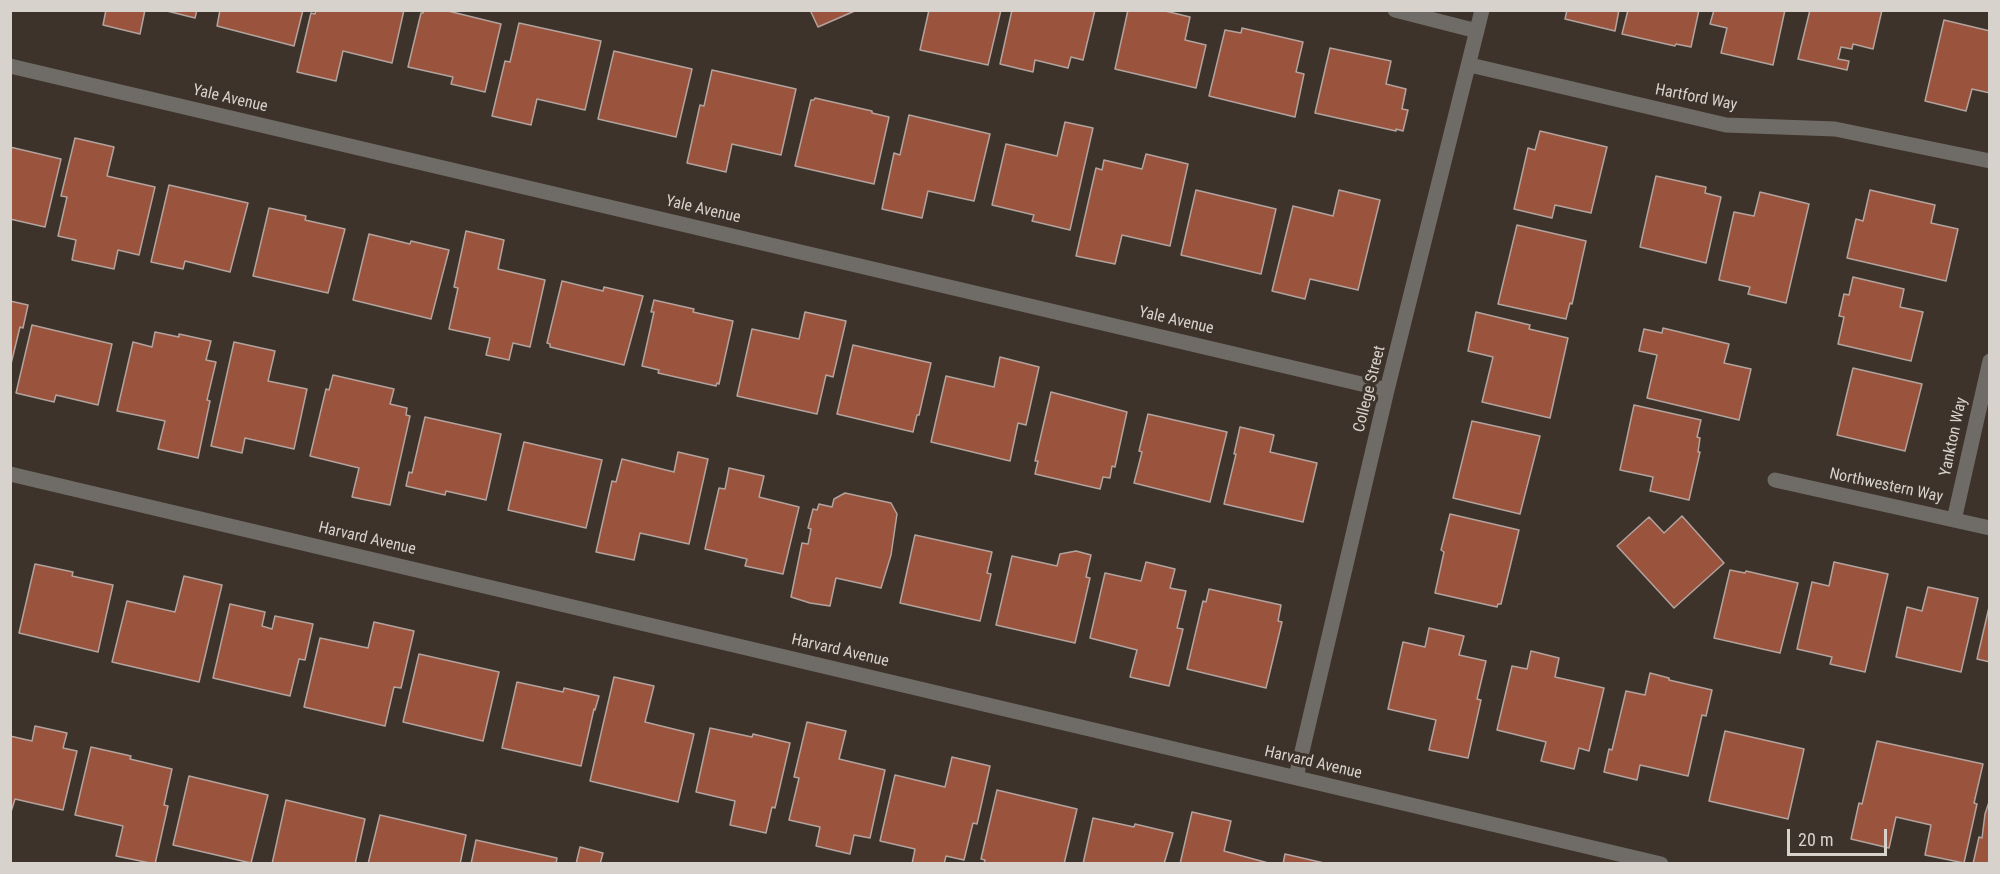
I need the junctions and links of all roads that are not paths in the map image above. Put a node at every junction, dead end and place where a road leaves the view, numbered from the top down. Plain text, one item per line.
1 (1395, 10) edge
2 (1482, 10) edge
3 (1478, 31) junction
4 (1470, 65) junction
5 (10, 66) edge
6 (1989, 161) edge
7 (1989, 361) edge
8 (1388, 390) junction
9 (10, 474) edge
10 (1774, 480) dead end
11 (1954, 520) junction
12 (1989, 528) edge
13 (1296, 777) junction
14 (1661, 864) edge

1 - 3 street
2 - 3 street, College Street
3 - 4 street, College Street
4 - 6 street, Hartford Way
4 - 8 street, College Street
5 - 8 street, Yale Avenue
7 - 11 street, Yankton Way
8 - 13 street, College Street
9 - 13 street, Harvard Avenue
10 - 11 street, Northwestern Way
11 - 12 street, Northwestern Way
13 - 14 street, Harvard Avenue

